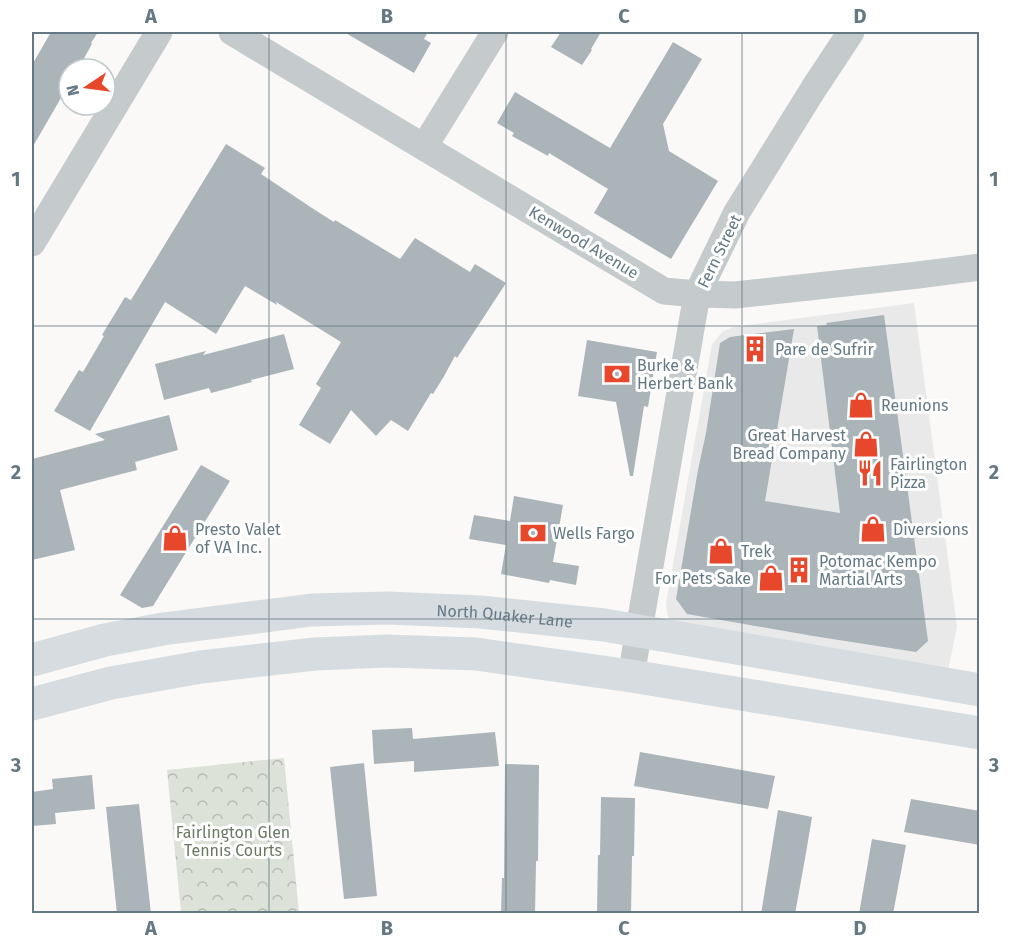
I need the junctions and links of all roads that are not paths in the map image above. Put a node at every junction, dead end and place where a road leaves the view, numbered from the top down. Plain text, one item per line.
1 (159, 32) edge
2 (232, 32) edge
3 (495, 32) edge
4 (851, 32) edge
5 (424, 147) junction
6 (32, 243) edge
7 (980, 267) edge
8 (697, 294) junction
9 (639, 630) junction
10 (32, 660) edge
11 (630, 676) junction
12 (980, 690) edge
13 (32, 704) edge
14 (980, 732) edge

1 - 6 street
2 - 5 street, Kenwood Avenue
3 - 5 street
4 - 8 street, Fern Street
5 - 8 street, Kenwood Avenue
7 - 8 street, Kenwood Avenue
8 - 9 street, Fern Street
9 - 10 main road, North Quaker Lane
9 - 11 street, Fern Street
9 - 12 main road, North Quaker Lane
11 - 13 main road
11 - 14 main road

